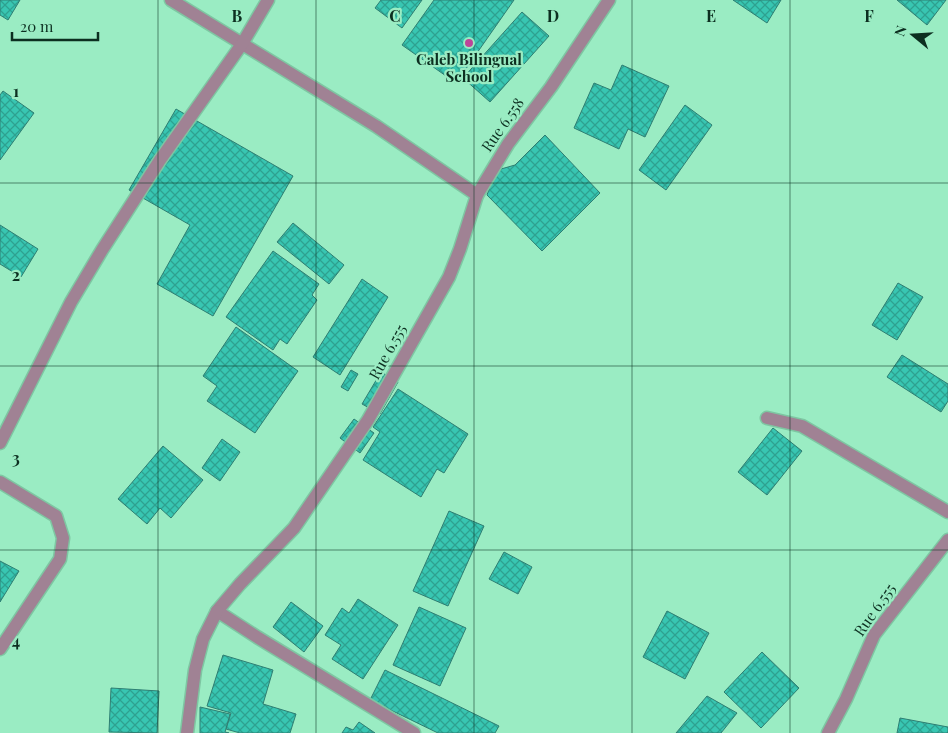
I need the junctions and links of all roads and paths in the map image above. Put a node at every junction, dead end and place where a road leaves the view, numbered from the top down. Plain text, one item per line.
1 (171, 0) edge
2 (268, 0) edge
3 (609, 0) edge
4 (242, 44) junction
5 (477, 195) junction
6 (767, 418) dead end
7 (0, 443) edge
8 (0, 482) edge
9 (948, 512) edge
10 (948, 540) edge
11 (217, 611) junction
12 (0, 649) edge
13 (187, 733) edge
14 (414, 733) edge
15 (828, 733) edge

1 - 4 street
2 - 4 street
3 - 5 street, Rue 6.558
4 - 5 street
4 - 7 street
5 - 11 street, Rue 6.555
6 - 9 street
8 - 12 street
10 - 15 street, Rue 6.555
11 - 13 street, Rue 6.555
11 - 14 street

